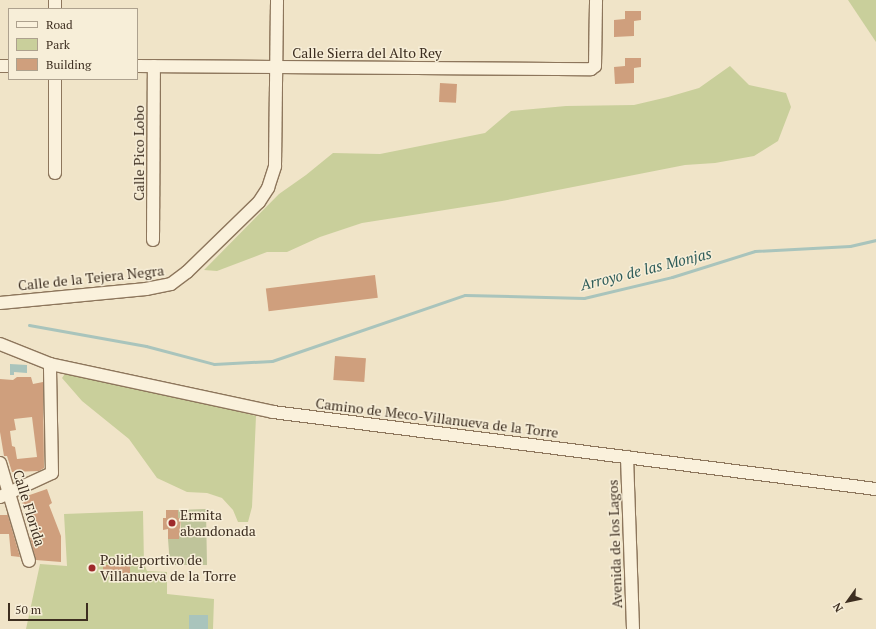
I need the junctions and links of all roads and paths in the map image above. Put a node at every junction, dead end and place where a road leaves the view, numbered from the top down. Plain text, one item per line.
1 (277, 0) edge
2 (596, 0) edge
3 (138, 66) edge
4 (154, 66) junction
5 (276, 68) junction
6 (55, 80) edge
7 (55, 173) dead end
8 (153, 240) dead end
9 (0, 303) edge
10 (0, 344) edge
11 (50, 364) junction
12 (627, 457) junction
13 (0, 464) edge
14 (876, 488) edge
15 (4, 496) edge
16 (29, 561) dead end
17 (633, 629) edge

1 - 5 street, Calle de la Tejera Negra
2 - 5 street, Calle Sierra del Alto Rey
3 - 4 street, Calle Sierra del Alto Rey
4 - 5 street, Calle Sierra del Alto Rey
4 - 8 street, Calle Pico Lobo
5 - 9 street, Calle de la Tejera Negra
6 - 7 street
10 - 11 street, Camino de Meco-Villanueva de la Torre
11 - 12 street, Camino de Meco-Villanueva de la Torre
11 - 15 street
12 - 14 street, Camino de Meco-Villanueva de la Torre
12 - 17 street, Avenida de los Lagos
13 - 15 street, Calle Florida
15 - 16 street, Calle Florida

